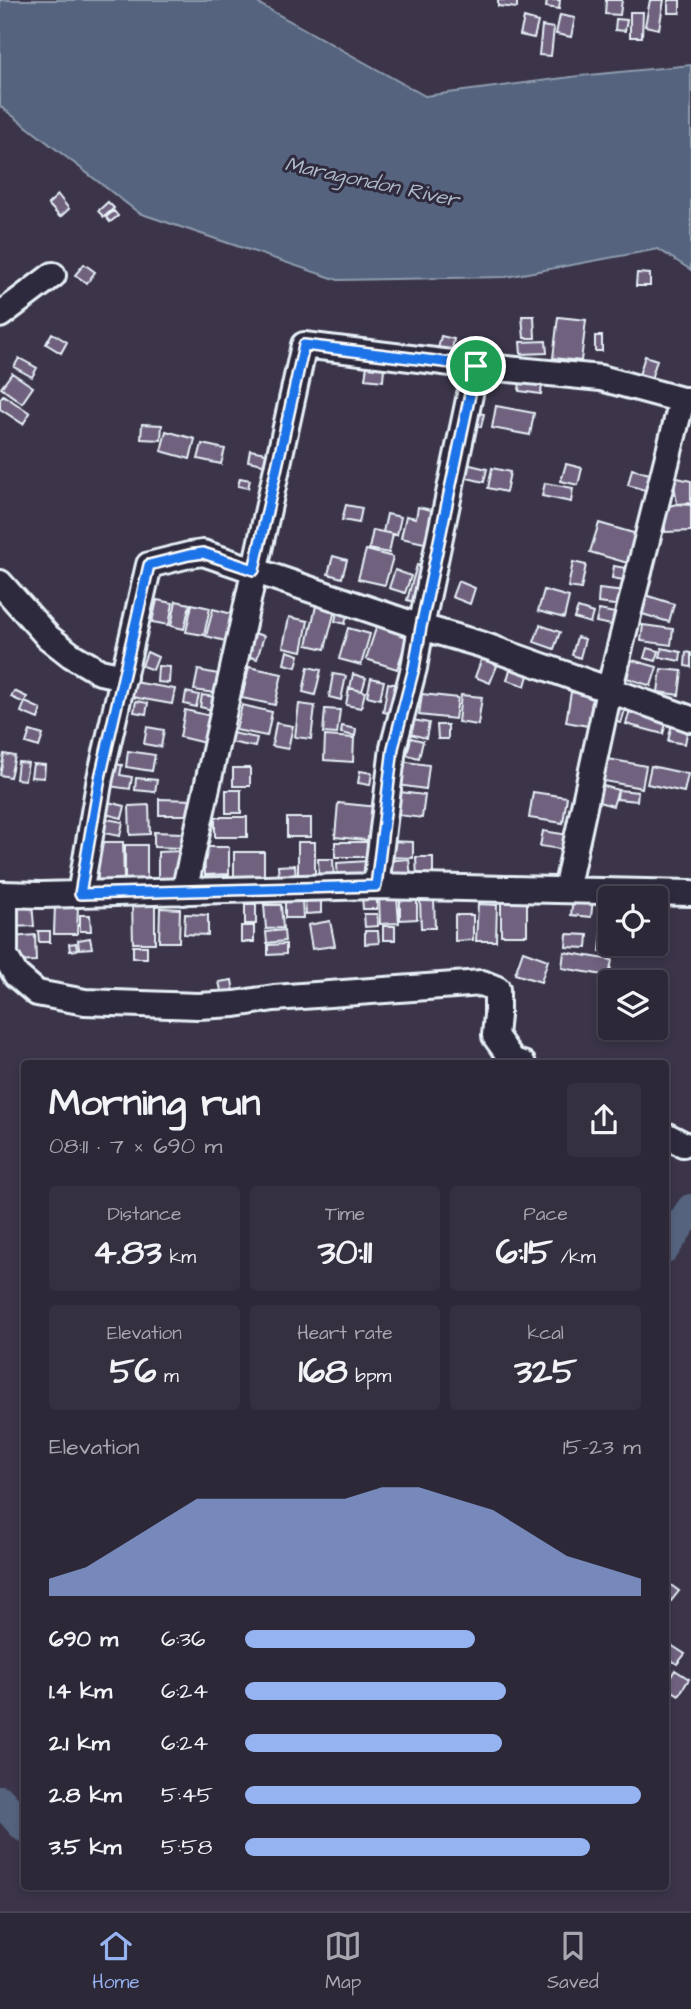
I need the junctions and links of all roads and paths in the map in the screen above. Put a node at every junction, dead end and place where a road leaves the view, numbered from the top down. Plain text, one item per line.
1 (53, 275) dead end
2 (0, 315) edge
3 (476, 366) junction
4 (687, 400) edge
5 (254, 570) junction
6 (0, 583) edge
7 (421, 627) junction
8 (124, 677) junction
9 (609, 691) junction
10 (691, 719) edge
11 (376, 886) junction
12 (566, 890) junction
13 (184, 891) junction
14 (691, 893) edge
15 (2, 894) edge
16 (80, 894) junction
17 (512, 1060) edge

1 - 2 street
3 - 4 street
3 - 5 street
3 - 7 street
4 - 9 street
5 - 7 street
5 - 8 street
5 - 13 street
6 - 8 street
7 - 9 street
7 - 11 street
8 - 16 street
9 - 10 street
9 - 12 street
11 - 12 street
11 - 13 street
12 - 14 street
13 - 16 street
15 - 16 street
15 - 17 street

